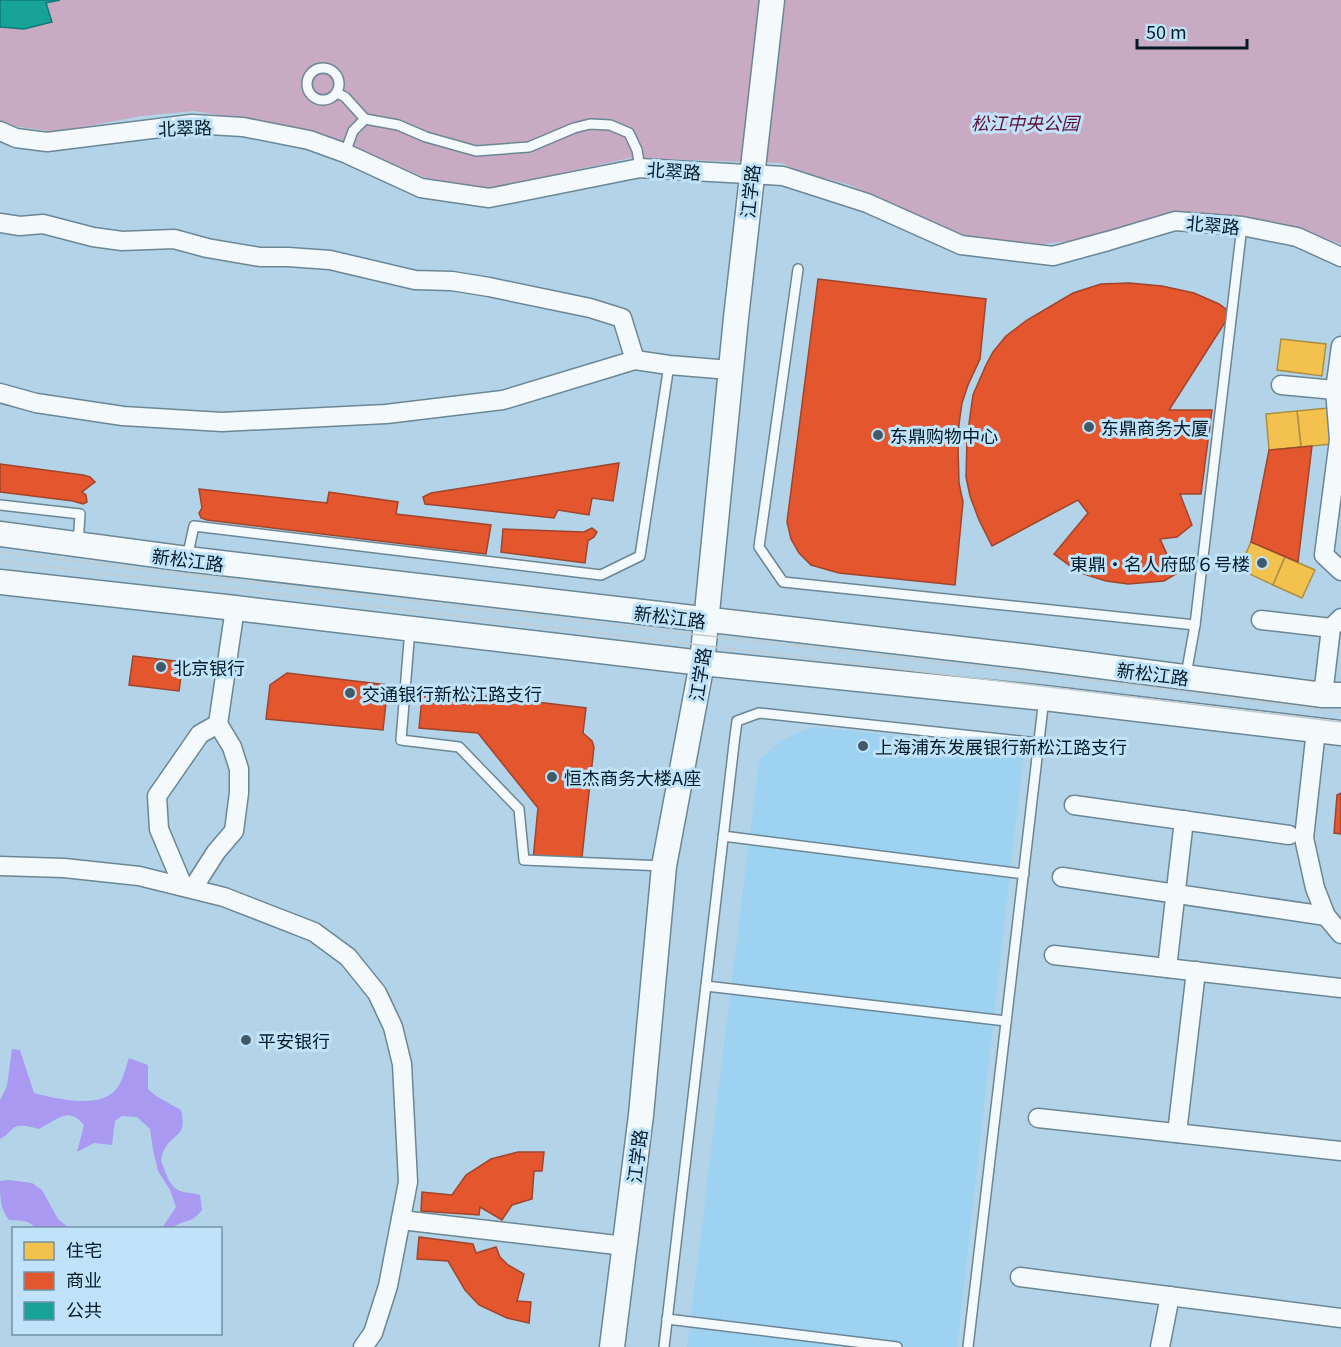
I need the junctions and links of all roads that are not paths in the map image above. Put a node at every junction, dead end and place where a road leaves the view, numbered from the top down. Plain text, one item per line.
1 (772, 0) edge
2 (337, 93) dead end
3 (365, 119) junction
4 (0, 131) edge
5 (345, 153) junction
6 (640, 168) junction
7 (751, 175) junction
8 (0, 224) edge
9 (1242, 225) junction
10 (1341, 257) edge
11 (798, 269) dead end
12 (1341, 346) edge
13 (636, 360) junction
14 (669, 365) junction
15 (730, 370) junction
16 (1281, 385) dead end
17 (1335, 390) junction
18 (0, 393) edge
19 (1340, 440) edge
20 (0, 505) edge
21 (0, 534) edge
22 (78, 545) junction
23 (186, 559) junction
24 (1341, 571) edge
25 (0, 582) edge
26 (235, 608) junction
27 (705, 620) junction
28 (1261, 620) dead end
29 (1336, 623) edge
30 (1195, 625) junction
31 (410, 629) junction
32 (702, 663) junction
33 (1186, 678) junction
34 (1332, 695) edge
35 (1044, 698) junction
36 (218, 724) junction
37 (1316, 730) junction
38 (1341, 733) edge
39 (1039, 743) junction
40 (1074, 805) dead end
41 (1184, 820) junction
42 (723, 836) junction
43 (1289, 836) dead end
44 (0, 866) edge
45 (664, 866) junction
46 (1024, 874) junction
47 (1062, 877) dead end
48 (188, 887) junction
49 (1176, 894) junction
50 (1326, 916) junction
51 (1341, 934) edge
52 (1054, 955) dead end
53 (1167, 968) junction
54 (1196, 971) junction
55 (706, 986) junction
56 (1341, 988) edge
57 (1006, 1021) junction
58 (1038, 1118) dead end
59 (1177, 1133) junction
60 (1341, 1151) edge
61 (401, 1220) junction
62 (625, 1246) junction
63 (1020, 1277) dead end
64 (1170, 1296) junction
65 (1341, 1318) edge
66 (668, 1319) junction
67 (819, 1342) edge
68 (363, 1347) edge
69 (612, 1347) edge
70 (664, 1347) edge
71 (897, 1347) edge
72 (968, 1347) edge
73 (1160, 1347) edge

1 - 7 main road, 江学路
2 - 3 lane
3 - 5 lane
3 - 6 lane
4 - 5 street, 北翠路
5 - 6 street, 北翠路
6 - 7 street, 北翠路
7 - 9 street, 北翠路
7 - 15 main road, 江学路
8 - 13 street
9 - 10 street, 北翠路
9 - 30 lane
11 - 30 lane
12 - 17 street
13 - 14 street
13 - 18 street
14 - 15 street
14 - 23 lane
15 - 27 main road, 江学路
16 - 17 street
17 - 19 street
19 - 24 street
20 - 22 lane
21 - 22 main road, 新松江路
22 - 23 main road, 新松江路
23 - 27 main road, 新松江路
25 - 26 main road, 新松江路
26 - 31 main road, 新松江路
26 - 36 street
27 - 32 main road, 江学路
27 - 33 main road, 新松江路
28 - 29 street
29 - 34 street
30 - 33 lane
31 - 32 main road, 新松江路
31 - 45 lane
32 - 35 main road, 新松江路
32 - 45 main road, 江学路
33 - 34 main road, 新松江路
35 - 37 main road, 新松江路
35 - 39 lane
36 - 48 street
36 - 48 street
37 - 38 main road, 新松江路
37 - 50 street
39 - 42 lane
39 - 46 lane
40 - 41 street
41 - 43 street
41 - 49 street
42 - 46 lane
42 - 55 lane
44 - 48 street
45 - 62 main road, 江学路
46 - 57 lane
47 - 49 street
48 - 61 street
49 - 50 street
49 - 53 street
50 - 51 street
52 - 53 street
53 - 54 street
54 - 56 street
54 - 59 street
55 - 57 lane
55 - 66 lane
57 - 72 lane
58 - 59 street
59 - 60 street
61 - 62 street
61 - 68 street
62 - 69 main road, 江学路
63 - 64 street
64 - 65 street
64 - 73 street
66 - 67 lane
66 - 70 lane
67 - 71 lane

